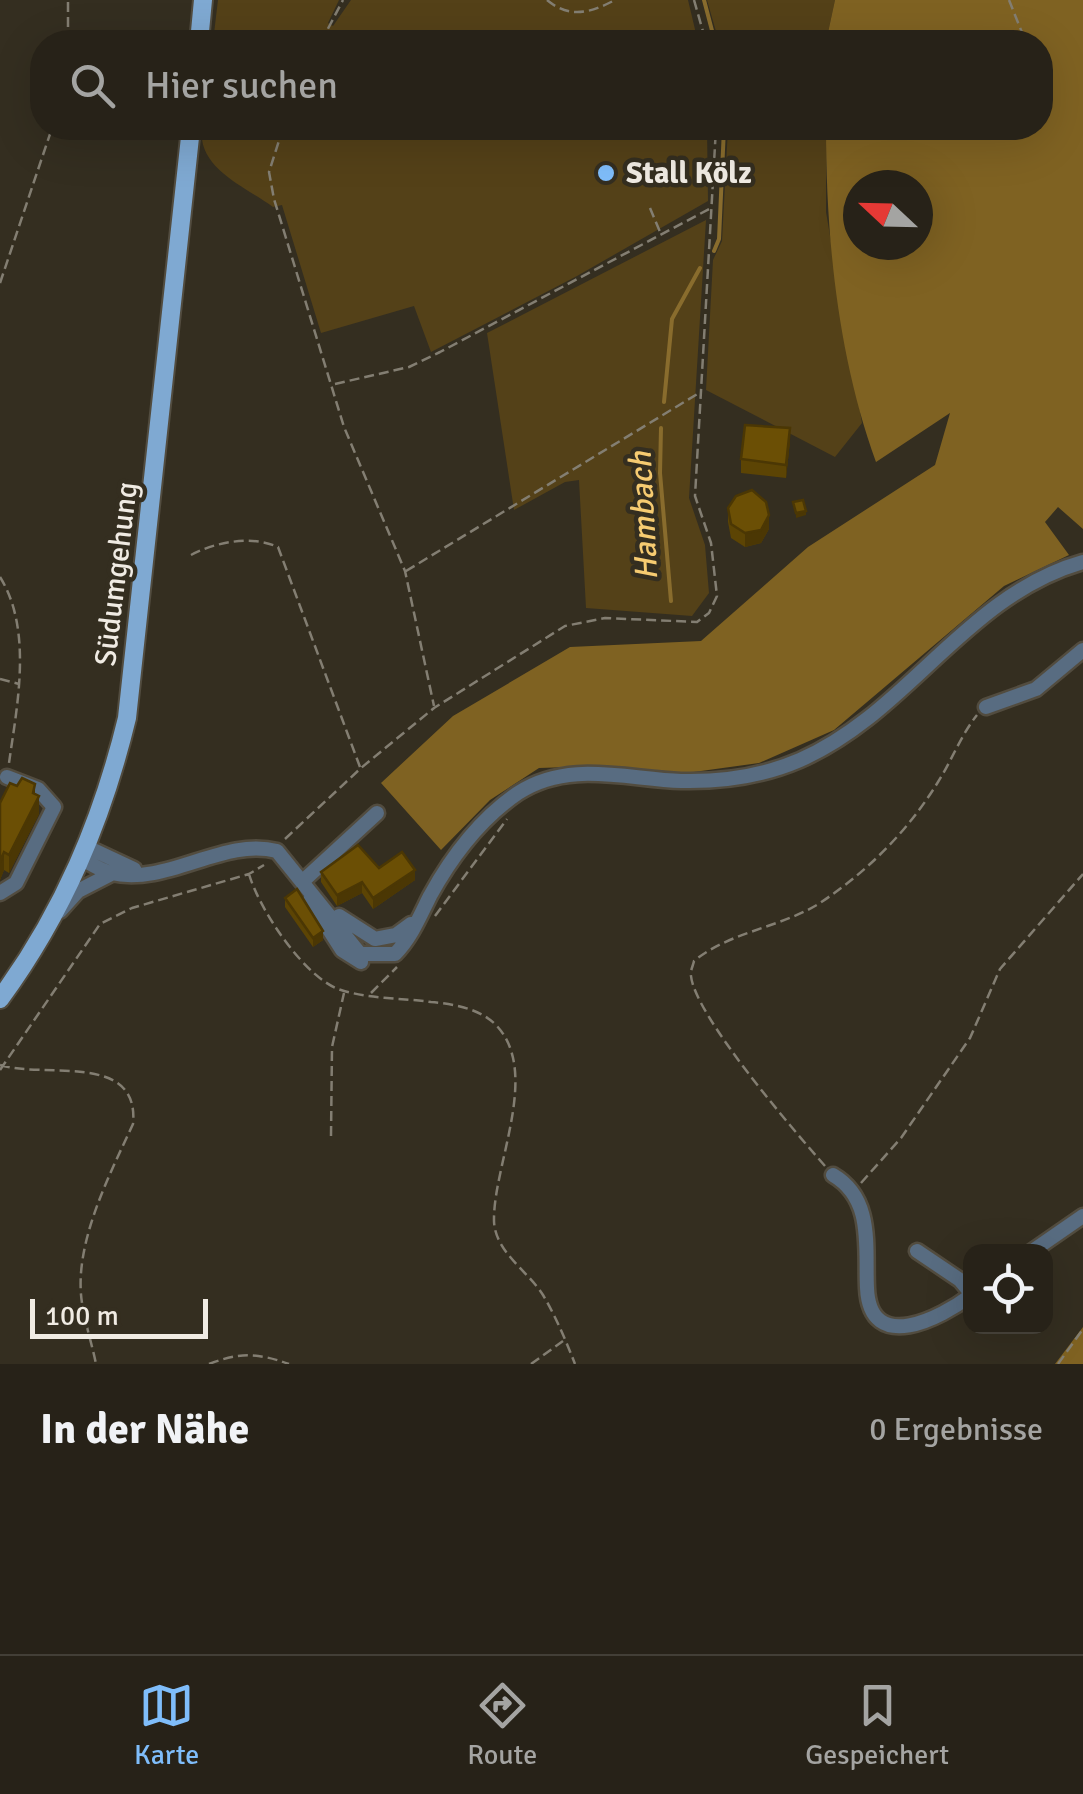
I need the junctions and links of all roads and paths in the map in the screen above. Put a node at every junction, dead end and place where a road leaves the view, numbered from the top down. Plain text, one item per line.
1 (68, 0) edge
2 (204, 0) edge
3 (343, 0) edge
4 (546, 0) edge
5 (615, 0) edge
6 (694, 0) edge
7 (1008, 0) edge
8 (68, 30) edge
9 (200, 30) edge
10 (327, 30) edge
11 (703, 30) edge
12 (1021, 30) edge
13 (48, 140) edge
14 (190, 140) edge
15 (278, 140) edge
16 (715, 140) edge
17 (712, 207) junction
18 (650, 208) dead end
19 (660, 234) junction
20 (0, 283) edge
21 (332, 384) junction
22 (700, 392) junction
23 (191, 555) dead end
24 (1077, 564) edge
25 (405, 571) junction
26 (0, 577) edge
27 (1083, 578) edge
28 (1083, 650) edge
29 (0, 679) edge
30 (20, 684) junction
31 (986, 707) joint
32 (434, 708) junction
33 (360, 768) junction
34 (7, 777) joint
35 (507, 803) junction
36 (377, 814) dead end
37 (277, 851) junction
38 (85, 853) junction
39 (144, 872) junction
40 (112, 874) junction
41 (248, 874) junction
42 (1083, 874) edge
43 (306, 885) junction
44 (0, 893) edge
45 (52, 918) junction
46 (413, 919) junction
47 (398, 951) junction
48 (344, 991) junction
49 (370, 994) junction
50 (0, 999) edge
51 (1, 1067) edge
52 (330, 1136) dead end
53 (832, 1174) joint
54 (853, 1191) junction
55 (1083, 1216) edge
56 (1043, 1244) edge
57 (917, 1251) dead end
58 (963, 1284) edge
59 (963, 1298) edge
60 (1083, 1329) edge
61 (565, 1340) junction
62 (96, 1364) edge
63 (209, 1364) edge
64 (289, 1364) edge
65 (532, 1364) edge
66 (576, 1364) edge
67 (1058, 1364) edge

1 - 8 path
2 - 9 main road
3 - 10 path
4 - 5 path
6 - 11 path
7 - 12 path
13 - 20 path
14 - 38 main road, Südumgehung
15 - 21 path
16 - 17 path
17 - 19 path
17 - 22 path
18 - 19 path
19 - 21 path
21 - 25 path
22 - 25 path
22 - 32 path
23 - 33 path
24 - 27 street
24 - 35 street
25 - 32 path
26 - 30 path
28 - 31 street
29 - 30 path
30 - 34 path
31 - 53 path
32 - 33 path
33 - 37 path
34 - 44 street
35 - 46 street
35 - 46 path
36 - 43 street
37 - 39 street
37 - 41 path
37 - 43 street
38 - 39 street
38 - 40 street
38 - 45 main road, Südumgehung
39 - 40 street
40 - 45 street
41 - 48 path
41 - 51 path
42 - 54 path
43 - 46 street
43 - 47 street
45 - 50 main road, Südumgehung
46 - 47 street
47 - 49 path
48 - 49 path
48 - 52 path
49 - 61 path
51 - 62 path
53 - 54 street
54 - 59 street
55 - 56 street
57 - 58 street
60 - 67 path
61 - 65 path
61 - 66 path
63 - 64 path

